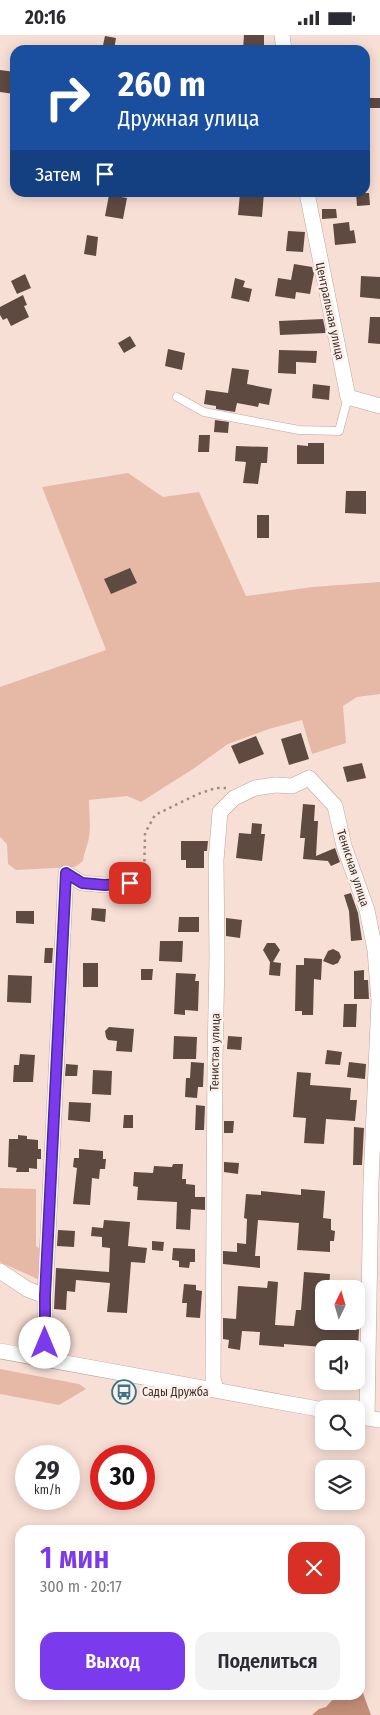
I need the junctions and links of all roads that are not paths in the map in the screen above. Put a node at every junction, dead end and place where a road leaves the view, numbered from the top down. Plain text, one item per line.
1 (308, 197) edge
2 (177, 397) dead end
3 (348, 397) junction
4 (380, 406) edge
5 (309, 778) joint
6 (137, 883) road end
7 (380, 902) edge
8 (367, 910) junction
9 (379, 1000) edge
10 (375, 1182) edge
11 (0, 1271) edge
12 (45, 1296) junction
13 (0, 1351) edge
14 (45, 1359) junction
15 (216, 1391) junction
16 (315, 1408) edge
17 (371, 1419) edge

1 - 3 street, Центральная улица
2 - 3 lane
3 - 4 street
5 - 8 street, Тенисная улица
5 - 15 street, Тенистая улица
6 - 12 street
7 - 8 street
8 - 9 street, Тенисная улица
9 - 10 street, Тенисная улица
10 - 17 street, Тенисная улица
11 - 12 street
12 - 14 street
13 - 14 street
14 - 15 street
15 - 16 street

